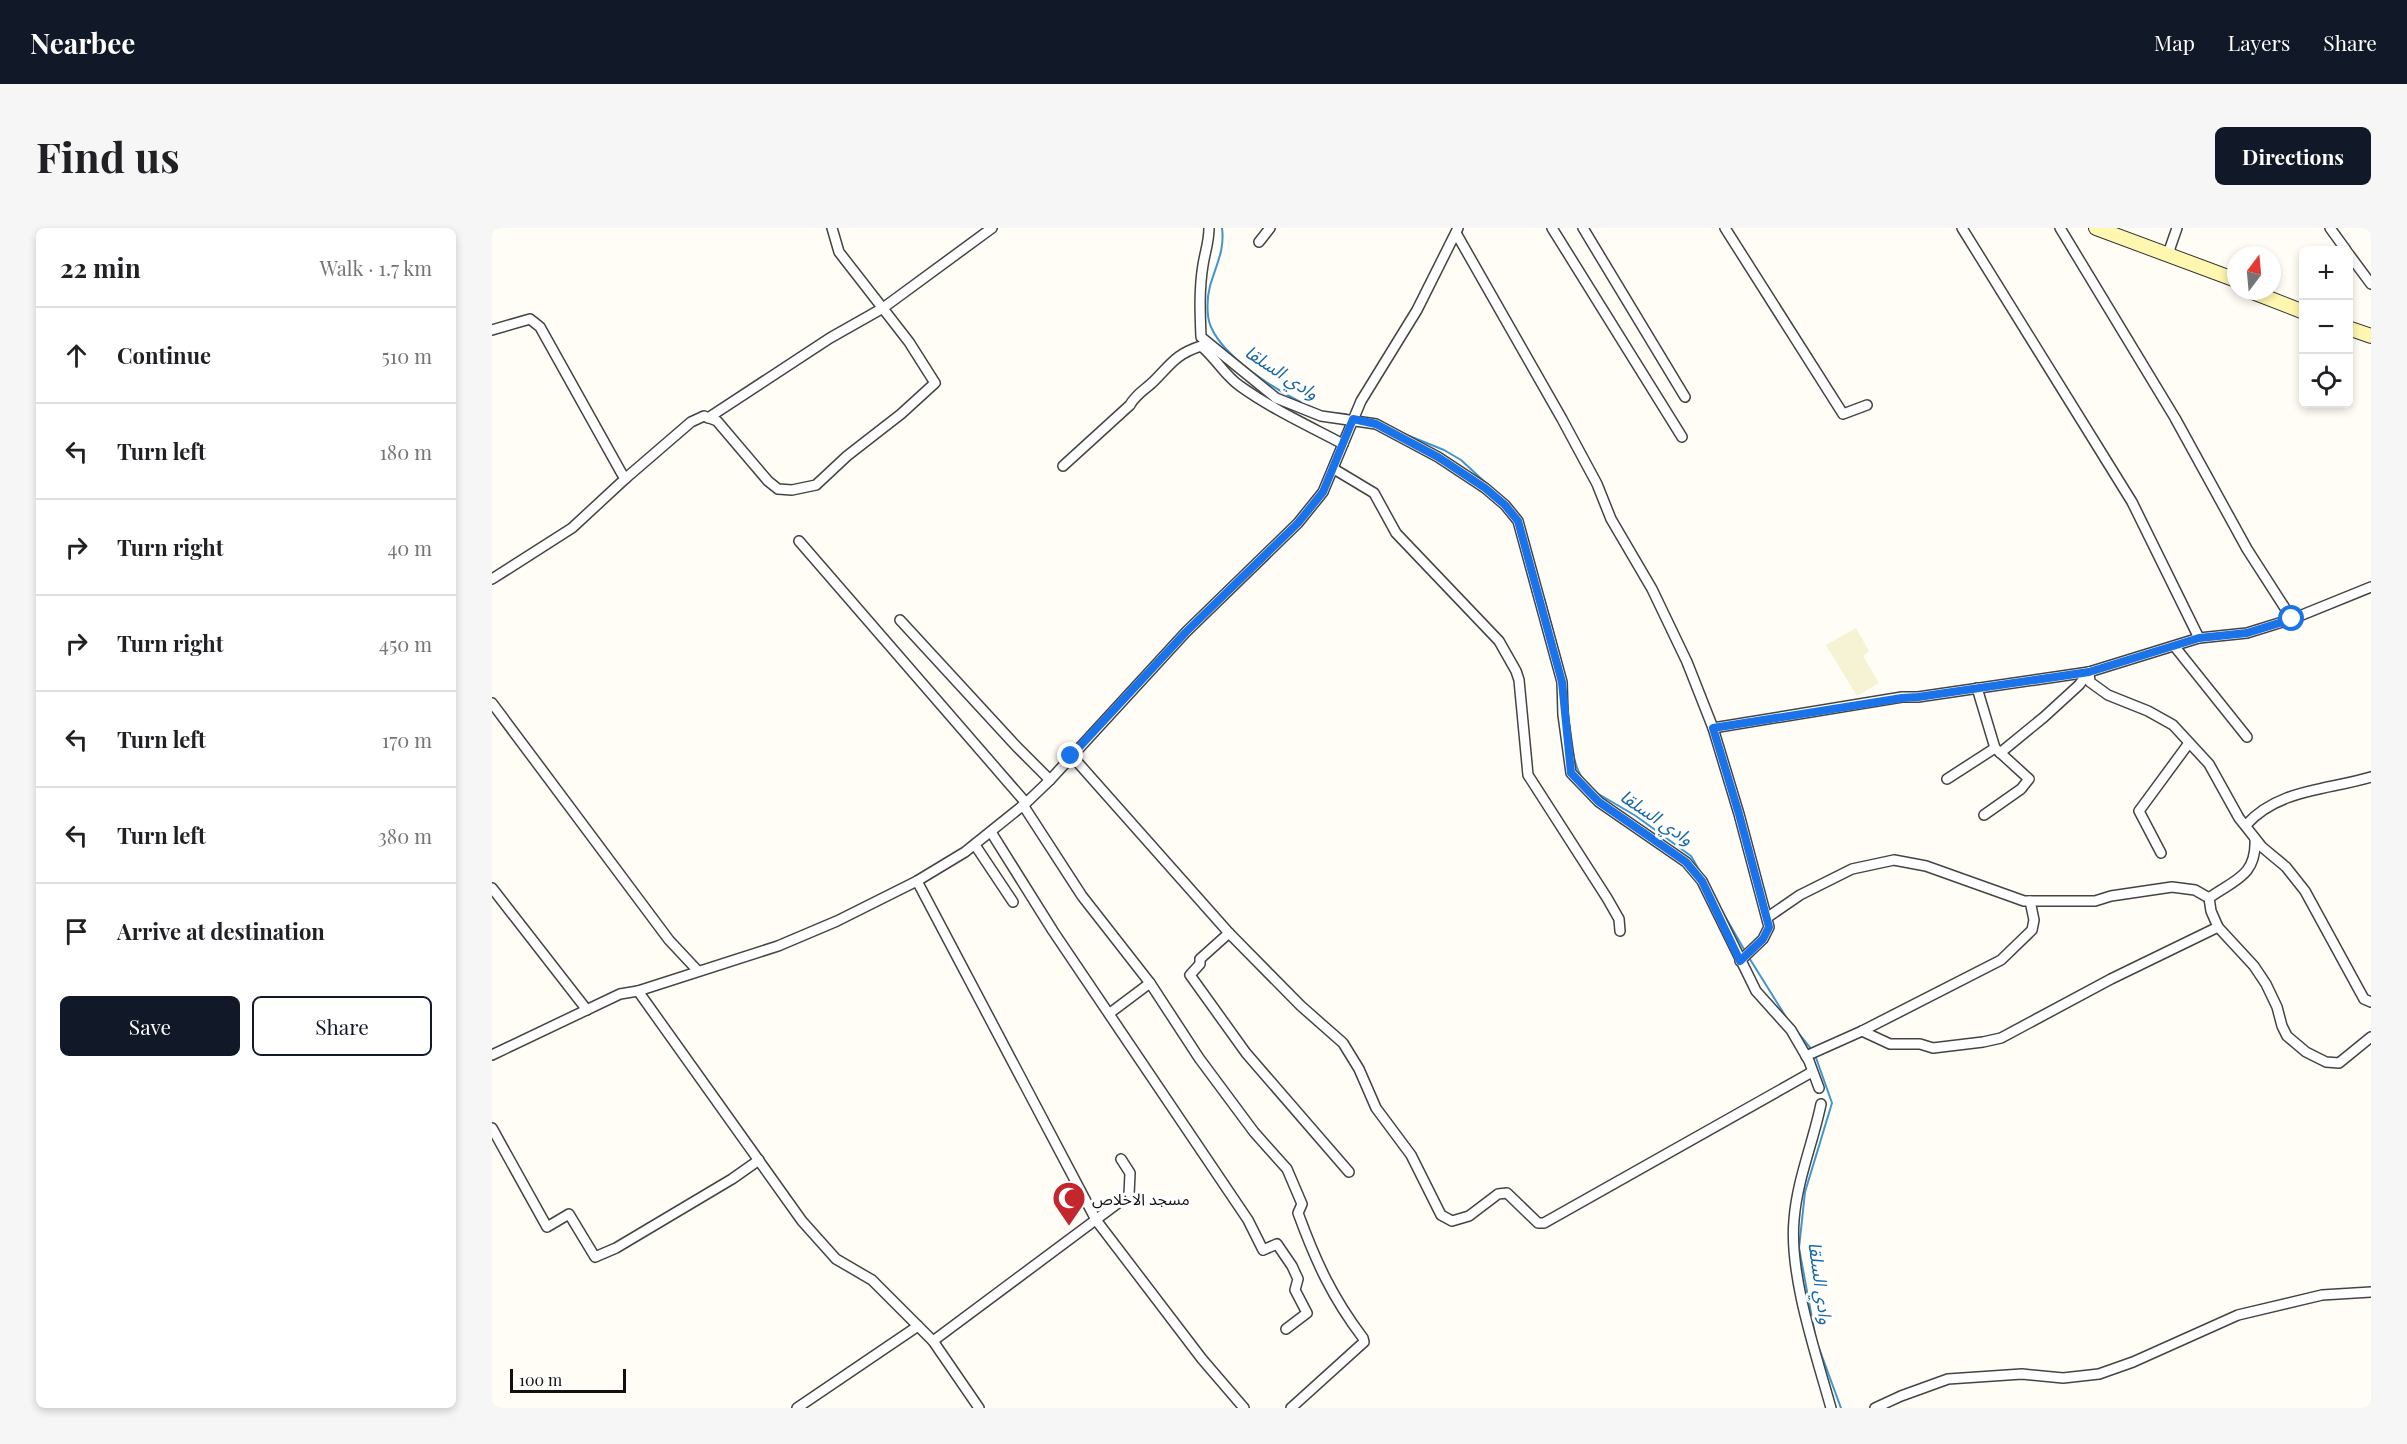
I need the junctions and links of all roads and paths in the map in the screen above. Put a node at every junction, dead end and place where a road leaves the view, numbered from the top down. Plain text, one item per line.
1 (831, 228) edge
2 (993, 228) edge
3 (1209, 228) edge
4 (1270, 228) edge
5 (1552, 228) edge
6 (1583, 228) edge
7 (1725, 228) edge
8 (1962, 228) edge
9 (2060, 228) edge
10 (2096, 228) edge
11 (2177, 228) edge
12 (2330, 228) edge
13 (1457, 231) edge
14 (1259, 242) dead end
15 (2344, 246) edge
16 (2171, 255) junction
17 (2353, 259) edge
18 (2227, 277) edge
19 (2371, 284) edge
20 (2273, 300) edge
21 (883, 308) junction
22 (2299, 310) edge
23 (2353, 329) edge
24 (492, 330) edge
25 (2371, 336) edge
26 (1685, 398) dead end
27 (1867, 405) dead end
28 (708, 418) junction
29 (1353, 419) junction
30 (1682, 437) dead end
31 (1343, 444) junction
32 (1063, 466) dead end
33 (1334, 469) junction
34 (627, 478) junction
35 (799, 541) dead end
36 (492, 579) edge
37 (2368, 589) edge
38 (2371, 599) edge
39 (2292, 619) junction
40 (900, 620) dead end
41 (2199, 638) junction
42 (2175, 647) junction
43 (2089, 672) junction
44 (1977, 688) junction
45 (492, 704) edge
46 (1713, 728) junction
47 (2247, 737) dead end
48 (2188, 742) junction
49 (1998, 750) junction
50 (1071, 756) junction
51 (2371, 777) edge
52 (1947, 779) dead end
53 (1050, 780) junction
54 (1025, 804) junction
55 (1984, 815) dead end
56 (2246, 825) junction
57 (991, 832) junction
58 (2255, 839) junction
59 (975, 845) junction
60 (2162, 853) dead end
61 (917, 881) junction
62 (492, 888) edge
63 (2209, 898) junction
64 (2030, 901) junction
65 (1013, 902) dead end
66 (1768, 917) junction
67 (2218, 927) junction
68 (1620, 931) dead end
69 (1229, 933) junction
70 (1740, 961) junction
71 (699, 971) junction
72 (1150, 984) junction
73 (638, 991) junction
74 (2371, 1002) edge
75 (587, 1010) junction
76 (1110, 1013) junction
77 (1862, 1031) junction
78 (2371, 1037) edge
79 (492, 1055) edge
80 (1806, 1056) junction
81 (1812, 1072) junction
82 (1819, 1088) dead end
83 (1821, 1104) dead end
84 (492, 1128) edge
85 (1121, 1159) dead end
86 (759, 1160) junction
87 (1349, 1172) dead end
88 (1096, 1220) junction
89 (2371, 1292) edge
90 (918, 1326) junction
91 (1286, 1329) dead end
92 (933, 1341) junction
93 (797, 1408) edge
94 (979, 1408) edge
95 (1244, 1408) edge
96 (1291, 1408) edge
97 (1831, 1408) edge
98 (1875, 1408) edge

1 - 21 street
2 - 21 street
3 - 29 street
4 - 14 street
5 - 30 street
6 - 26 street
7 - 27 street
8 - 41 street
9 - 39 street
10 - 16 main road
11 - 16 street
12 - 15 street
13 - 29 street
13 - 46 street
16 - 18 main road
17 - 19 street
20 - 22 main road
21 - 28 street
21 - 28 street
23 - 25 main road
24 - 34 street
28 - 34 street
29 - 31 street
29 - 70 street
31 - 32 street
31 - 33 street
33 - 50 street
33 - 68 street
34 - 36 street
35 - 54 street
37 - 38 street
37 - 39 street
39 - 41 street
40 - 53 street
41 - 42 street
42 - 43 street
42 - 47 street
43 - 44 street
43 - 48 street
43 - 49 street
44 - 46 street
44 - 49 street
45 - 71 street
46 - 66 street
48 - 56 street
48 - 60 street
49 - 52 street
49 - 55 street
50 - 53 street
50 - 69 street
51 - 56 street
53 - 54 street
54 - 57 street
54 - 72 street
56 - 58 street
57 - 59 street
57 - 76 street
58 - 63 street
58 - 74 street
59 - 61 street
59 - 65 street
61 - 71 street
61 - 88 street
62 - 75 street
63 - 64 street
63 - 67 street
64 - 66 street
64 - 77 street
66 - 70 street
67 - 77 street
67 - 78 street
69 - 81 street
69 - 87 street
70 - 80 street
71 - 73 street
72 - 76 street
72 - 96 street
73 - 75 street
73 - 86 street
75 - 79 street
76 - 91 street
77 - 80 street
80 - 81 street
81 - 82 street
83 - 97 street
84 - 86 street
85 - 88 street
86 - 90 street
88 - 92 street
88 - 95 street
89 - 98 street
90 - 92 street
90 - 93 street
92 - 94 street

